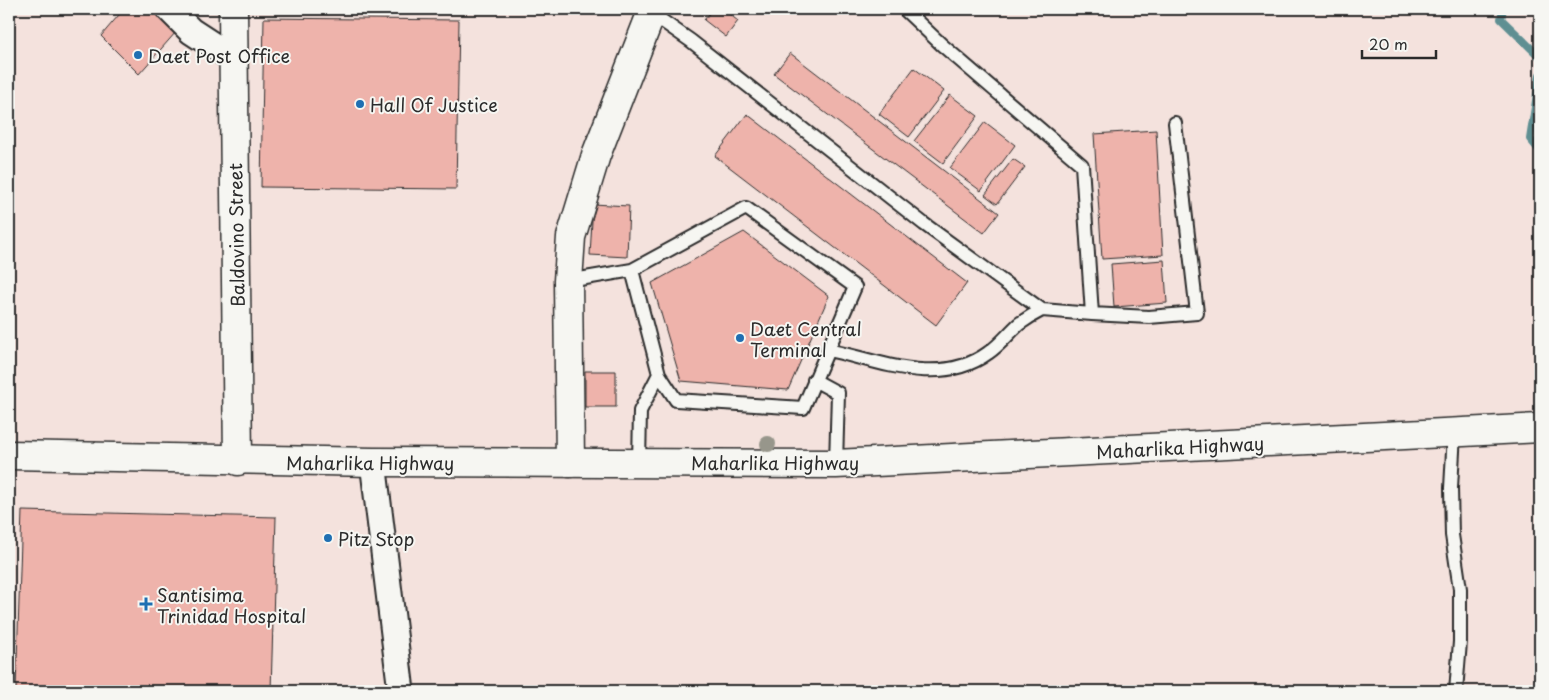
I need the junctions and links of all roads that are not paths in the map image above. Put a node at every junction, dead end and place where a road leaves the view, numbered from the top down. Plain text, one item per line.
1 (169, 9) edge
2 (233, 9) edge
3 (904, 9) edge
4 (652, 11) edge
5 (234, 59) junction
6 (1175, 123) dead end
7 (632, 270) junction
8 (568, 281) junction
9 (1042, 310) junction
10 (1092, 314) junction
11 (828, 350) junction
12 (659, 374) junction
13 (814, 380) junction
14 (1540, 428) edge
15 (1454, 433) junction
16 (9, 455) edge
17 (238, 461) junction
18 (373, 462) junction
19 (570, 463) junction
20 (639, 463) junction
21 (836, 464) junction
22 (401, 691) edge
23 (1456, 691) edge

1 - 5 street
2 - 5 main road, Baldovino Street
3 - 10 lane
4 - 8 main road
4 - 9 lane
5 - 17 main road, Baldovino Street
6 - 10 lane
7 - 8 lane
7 - 11 lane
7 - 12 lane
8 - 19 main road
9 - 10 lane
9 - 11 lane
11 - 13 lane
12 - 13 lane
12 - 20 lane
13 - 21 lane
14 - 15 main road, Maharlika Highway
15 - 21 main road, Maharlika Highway
15 - 23 lane
16 - 17 main road, Maharlika Highway
17 - 18 main road, Maharlika Highway
18 - 19 main road, Maharlika Highway
18 - 22 street
19 - 20 main road, Maharlika Highway
20 - 21 main road, Maharlika Highway

